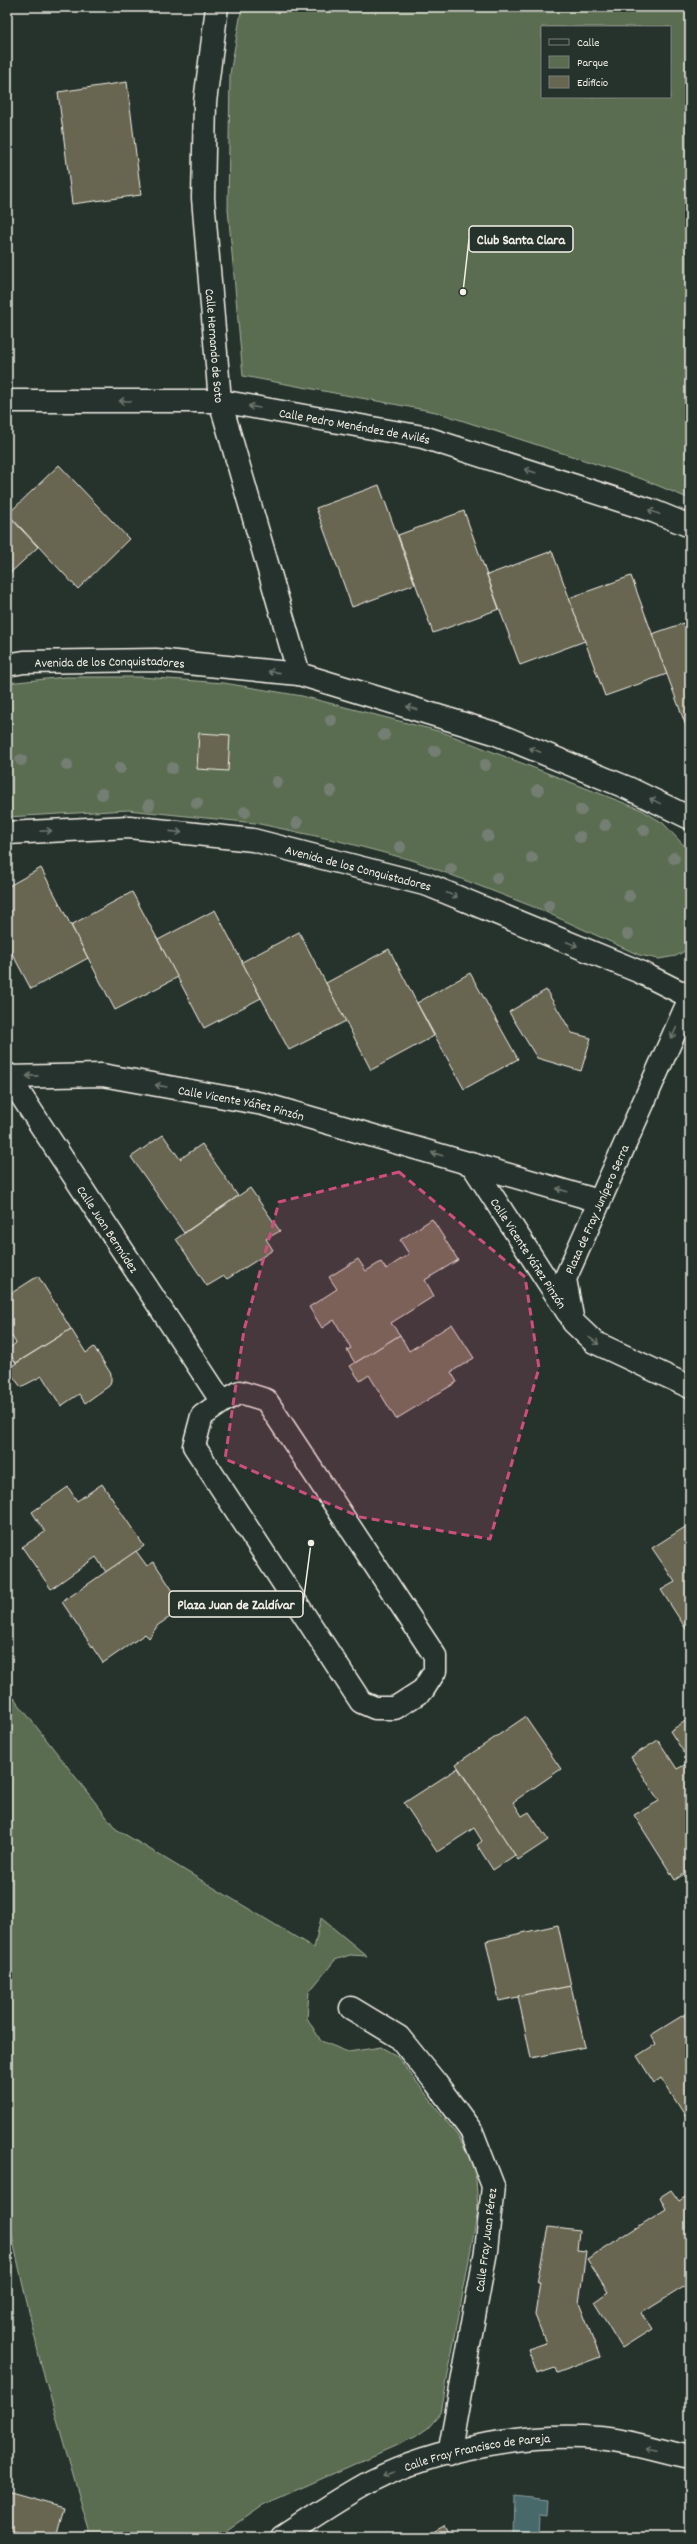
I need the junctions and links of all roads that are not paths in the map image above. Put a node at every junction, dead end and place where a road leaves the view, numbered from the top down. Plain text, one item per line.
1 (217, 7) edge
2 (7, 400) edge
3 (220, 401) junction
4 (690, 526) edge
5 (7, 665) edge
6 (299, 674) junction
7 (690, 818) edge
8 (7, 833) edge
9 (690, 997) edge
10 (8, 1076) edge
11 (471, 1163) junction
12 (599, 1201) junction
13 (573, 1322) junction
14 (690, 1387) edge
15 (222, 1402) junction
16 (351, 2008) dead end
17 (449, 2454) junction
18 (690, 2457) edge
19 (282, 2537) edge

1 - 3 street, Calle Hernando de Soto
3 -> 2 street, Calle Pedro Menéndez de Avilés
4 -> 3 street, Calle Pedro Menéndez de Avilés
3 - 6 street, Calle Hernando de Soto
6 -> 5 street, Avenida de los Conquistadores
7 -> 6 street, Avenida de los Conquistadores
8 -> 9 street, Avenida de los Conquistadores
9 -> 12 street, Plaza de Fray Junípero Serra
11 -> 10 street, Calle Vicente Yáñez Pinzón
10 - 15 street, Calle Juan Bermúdez
12 -> 11 street, Calle Vicente Yáñez Pinzón
11 - 13 street, Calle Vicente Yáñez Pinzón
12 - 13 street, Plaza de Fray Junípero Serra
13 -> 14 street
15 - 15 street
16 - 17 street, Calle Fray Juan Pérez
18 -> 17 street, Calle Fray Francisco de Pareja
17 -> 19 street, Calle Fray Francisco de Pareja

